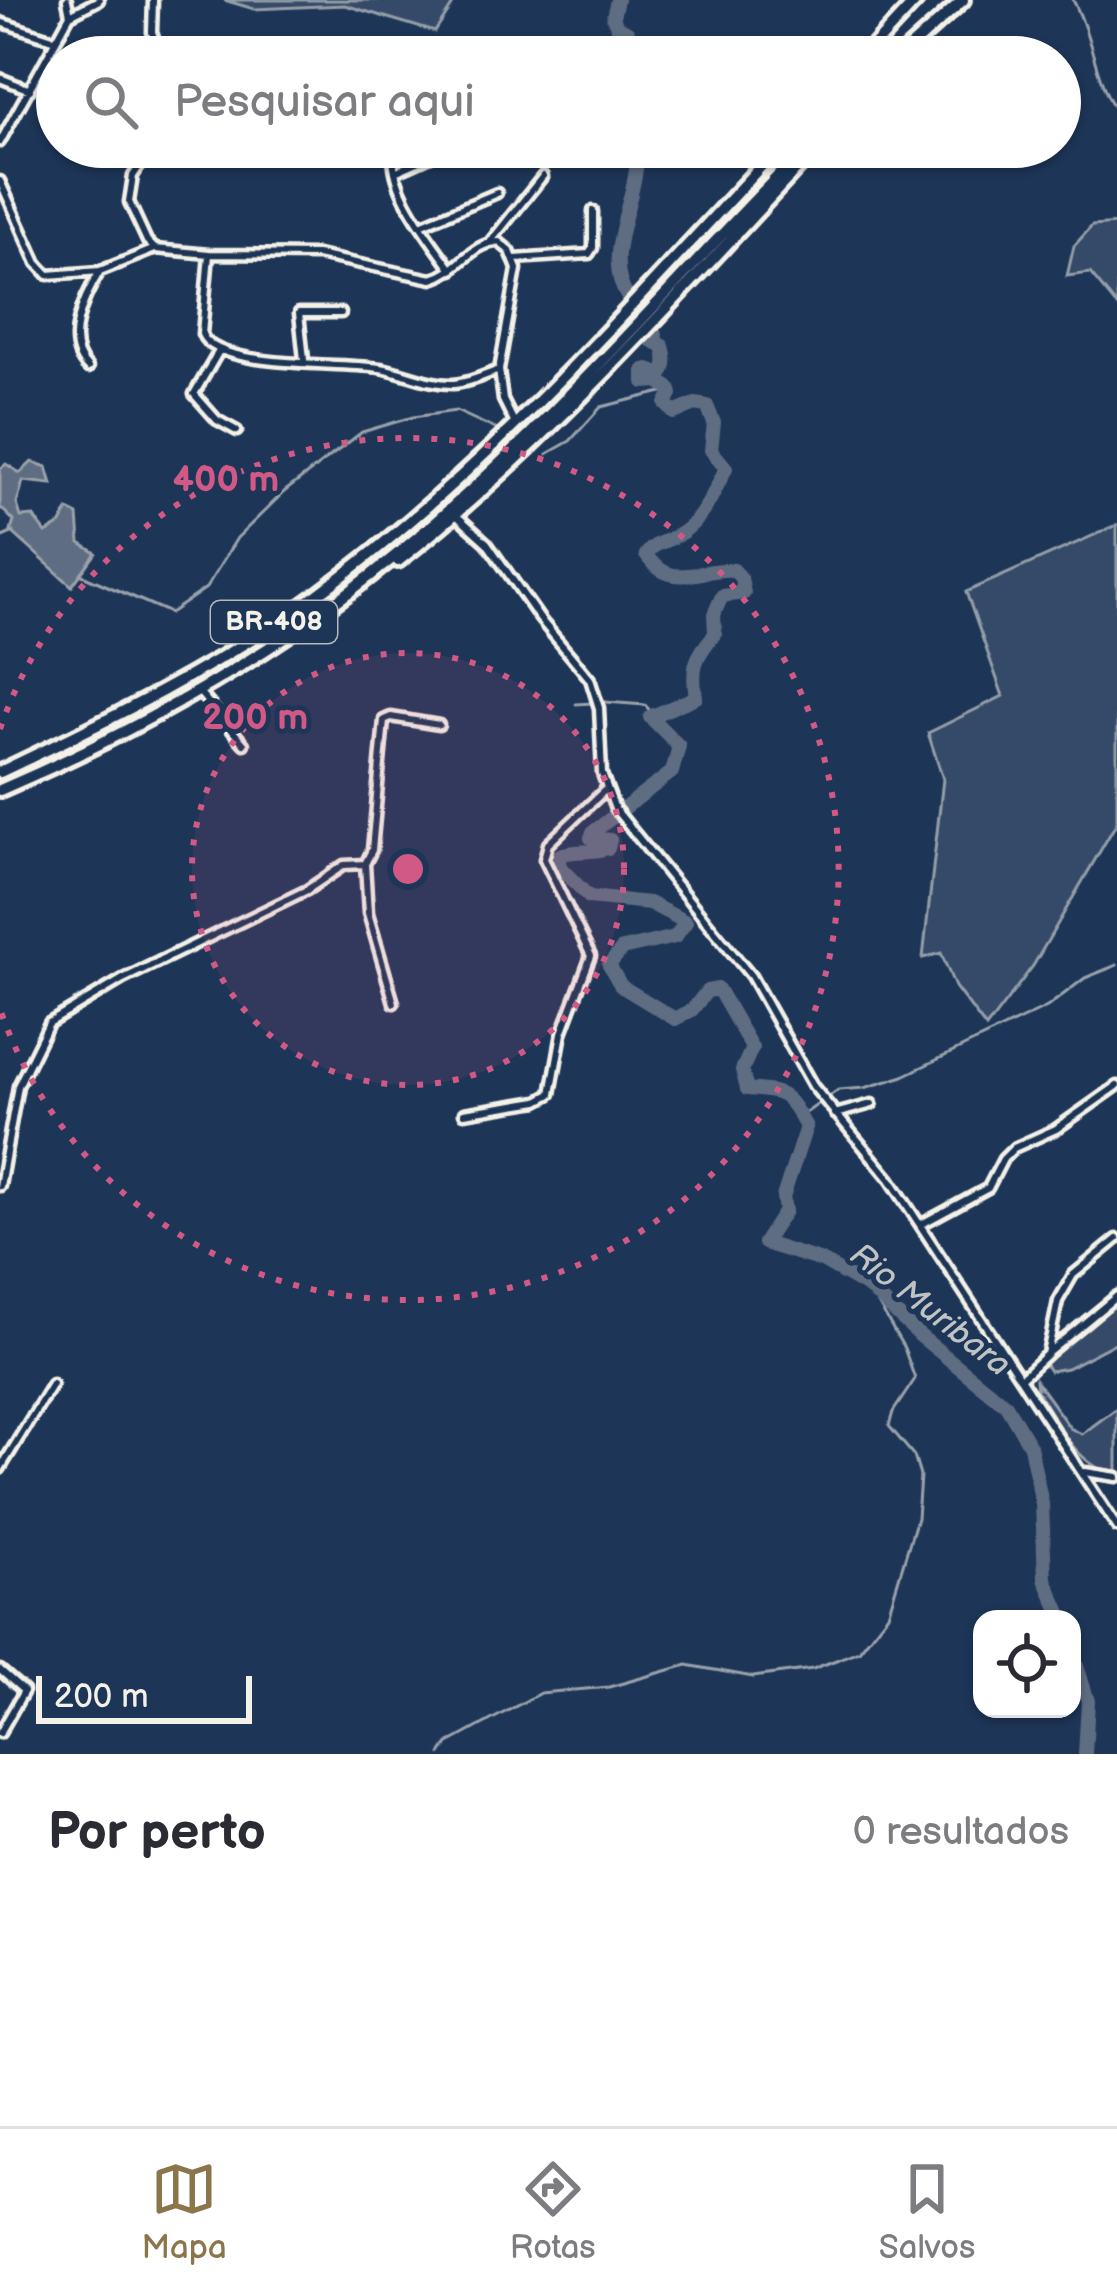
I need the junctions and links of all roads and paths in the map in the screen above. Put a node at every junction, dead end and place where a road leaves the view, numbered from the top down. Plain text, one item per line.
1 (67, 0) edge
2 (99, 0) edge
3 (152, 0) edge
4 (963, 0) edge
5 (912, 2) edge
6 (70, 15) junction
7 (0, 22) edge
8 (44, 36) edge
9 (58, 36) edge
10 (153, 36) edge
11 (882, 36) edge
12 (923, 36) edge
13 (0, 78) edge
14 (36, 78) edge
15 (30, 90) junction
16 (2, 138) edge
17 (138, 168) edge
18 (394, 168) edge
19 (403, 168) edge
20 (759, 168) edge
21 (786, 168) edge
22 (797, 168) edge
23 (394, 172) junction
24 (543, 176) dead end
25 (0, 181) edge
26 (496, 193) dead end
27 (593, 211) dead end
28 (422, 224) junction
29 (491, 241) junction
30 (155, 248) junction
31 (209, 254) junction
32 (515, 259) junction
33 (452, 270) junction
34 (100, 271) junction
35 (340, 313) dead end
36 (219, 351) junction
37 (304, 360) junction
38 (88, 368) dead end
39 (499, 370) junction
40 (516, 426) junction
41 (237, 431) dead end
42 (456, 515) junction
43 (260, 651) junction
44 (198, 690) junction
45 (439, 725) dead end
46 (244, 744) dead end
47 (0, 772) edge
48 (0, 790) edge
49 (605, 790) junction
50 (364, 865) junction
51 (394, 1003) dead end
52 (1117, 1086) edge
53 (872, 1104) dead end
54 (464, 1113) dead end
55 (835, 1114) junction
56 (0, 1186) edge
57 (920, 1225) junction
58 (1117, 1239) edge
59 (1117, 1296) edge
60 (1047, 1354) junction
61 (1022, 1377) junction
62 (52, 1384) dead end
63 (0, 1469) edge
64 (1084, 1472) junction
65 (1117, 1477) edge
66 (1117, 1527) edge
67 (0, 1670) edge
68 (0, 1733) edge

1 - 6 street
2 - 6 street
3 - 10 street
4 - 12 highway
5 - 11 highway
6 - 9 street
7 - 8 street
13 - 15 street
14 - 15 street
15 - 16 street
17 - 30 street
18 - 23 street
19 - 23 street
20 - 40 highway, BR-408
21 - 43 highway, BR-408
22 - 42 highway
23 - 28 street
24 - 29 street
25 - 34 street
26 - 28 street
27 - 32 street
28 - 33 street
29 - 32 street
29 - 33 street
30 - 31 street
30 - 34 street
31 - 33 street
31 - 36 street
32 - 39 street
34 - 38 street
35 - 37 street
36 - 37 street
36 - 41 street
37 - 39 street
39 - 40 street
40 - 47 highway, BR-408
42 - 43 highway
42 - 49 street
43 - 44 highway, BR-408
44 - 46 street
44 - 48 highway, BR-408
45 - 50 street
49 - 54 street
49 - 55 street
50 - 51 street
50 - 56 street
52 - 57 street
53 - 55 street
55 - 57 street
57 - 61 street
58 - 60 street
59 - 60 street
60 - 61 street
61 - 64 street
62 - 63 street
64 - 65 street
64 - 66 street
67 - 68 street

